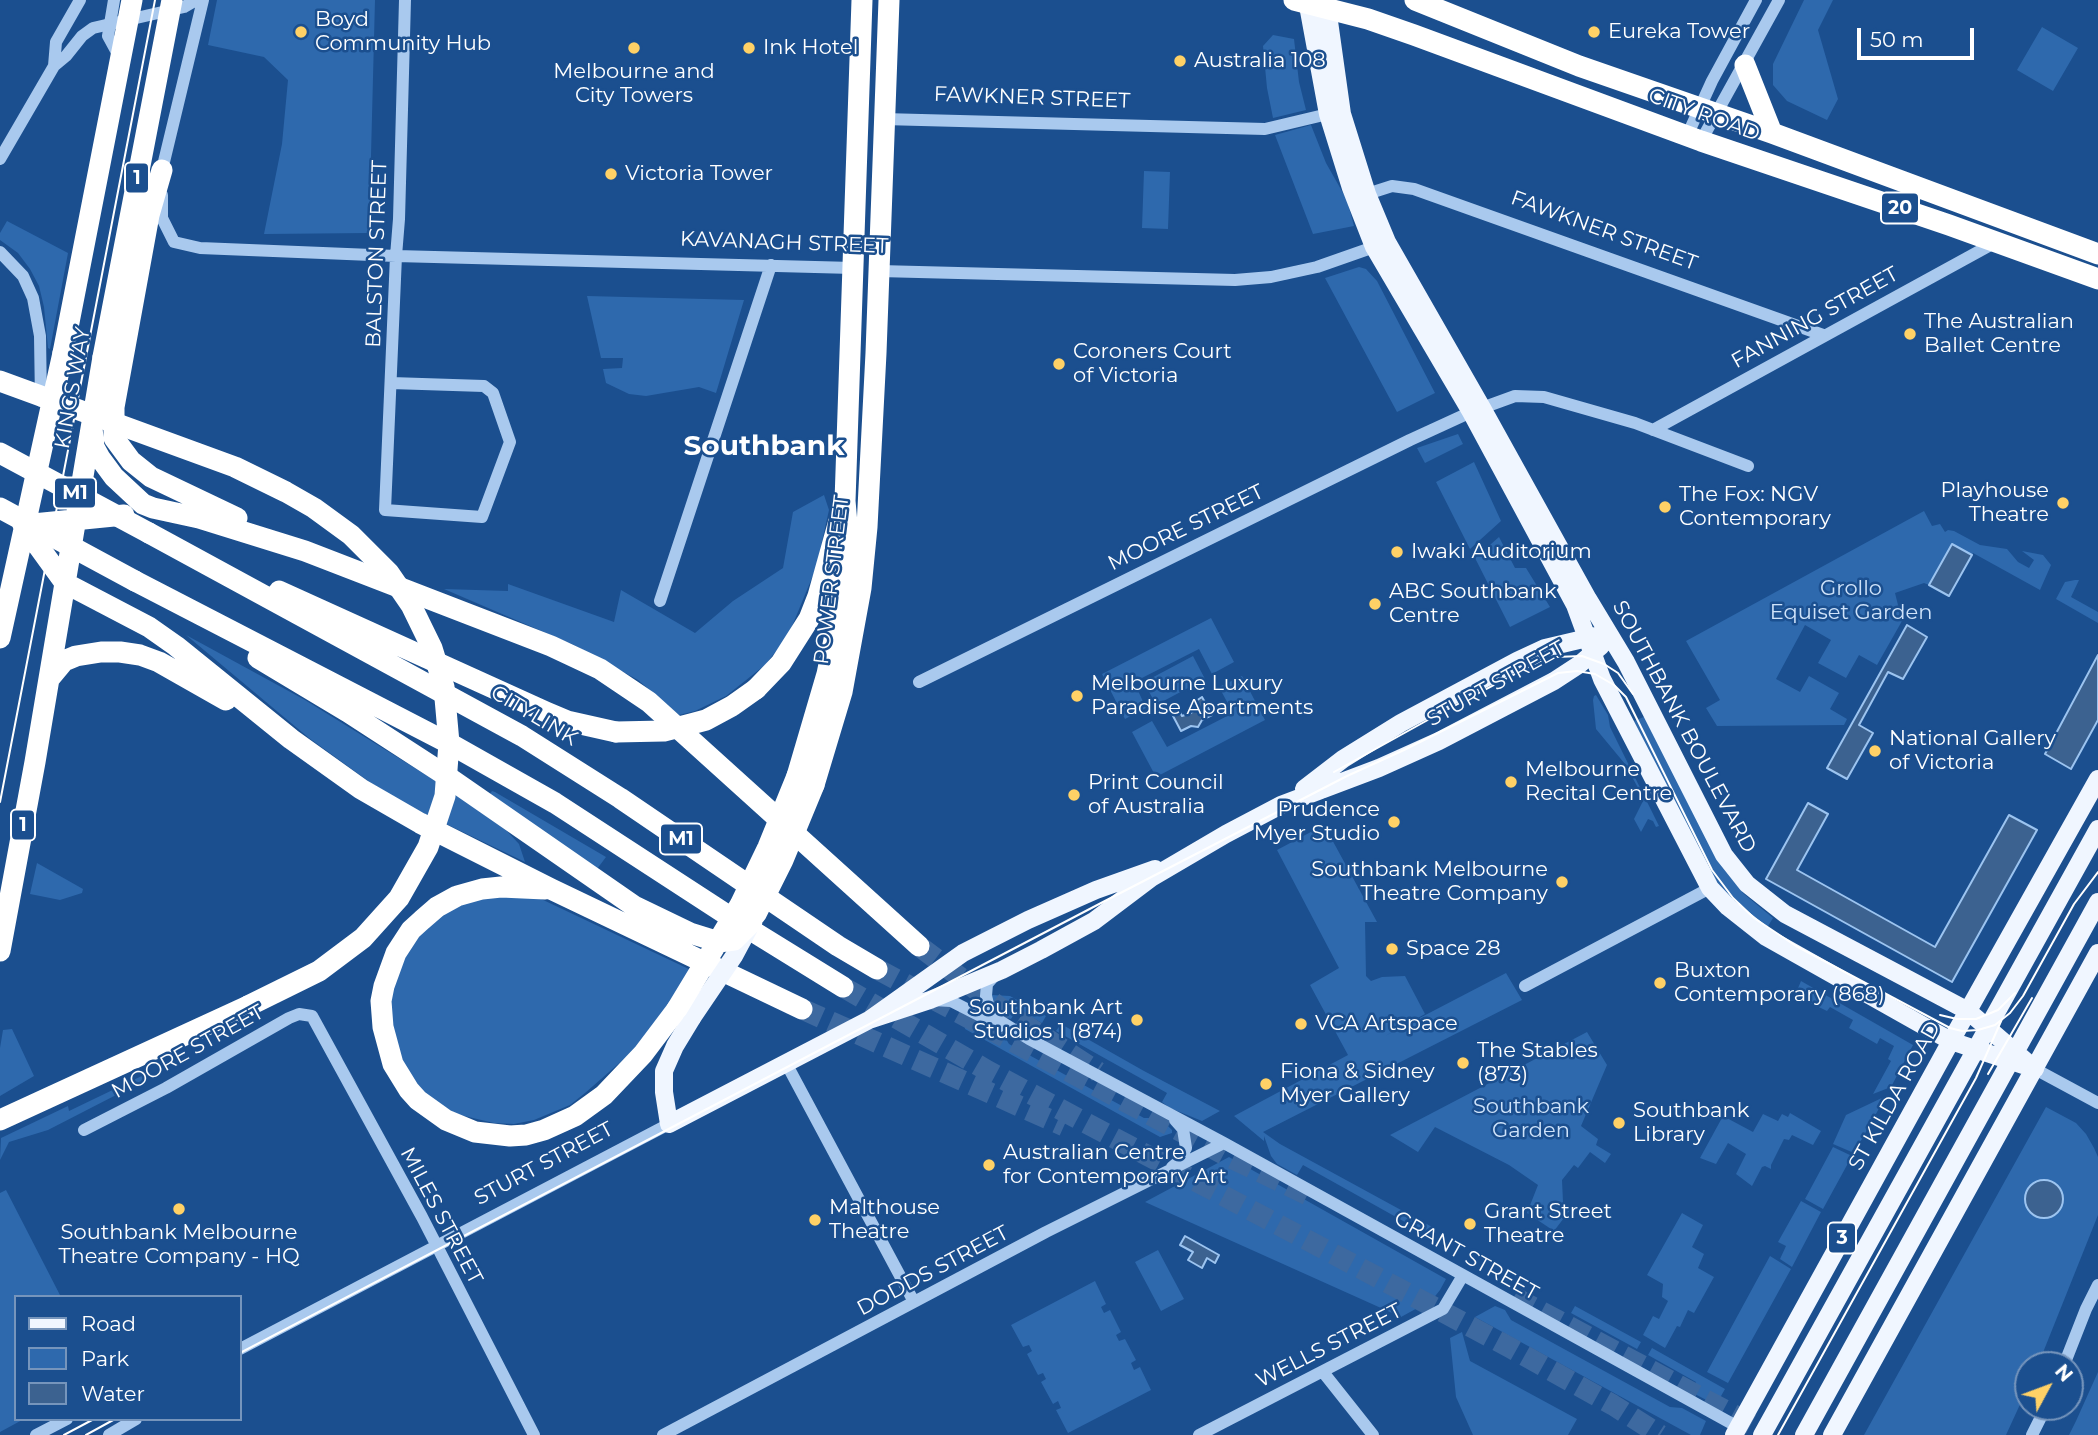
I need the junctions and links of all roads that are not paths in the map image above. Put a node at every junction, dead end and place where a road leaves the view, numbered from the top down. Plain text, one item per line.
1 (80, 0) edge
2 (114, 0) edge
3 (132, 0) edge
4 (172, 0) edge
5 (196, 0) edge
6 (203, 0) edge
7 (405, 0) edge
8 (862, 0) edge
9 (889, 0) edge
10 (1415, 0) edge
11 (1756, 0) edge
12 (1779, 0) edge
13 (1312, 2) edge
14 (121, 61) junction
15 (1745, 65) junction
16 (54, 66) junction
17 (1707, 111) junction
18 (1328, 114) junction
19 (858, 118) junction
20 (883, 119) junction
21 (1772, 133) junction
22 (1694, 139) junction
23 (2, 151) edge
24 (162, 170) junction
25 (1367, 194) junction
26 (1996, 242) junction
27 (1380, 245) junction
28 (0, 252) edge
29 (2098, 254) edge
30 (396, 256) junction
31 (771, 265) junction
32 (853, 268) junction
33 (879, 271) junction
34 (2098, 279) edge
35 (1823, 335) junction
36 (0, 381) edge
37 (391, 383) junction
38 (1477, 410) junction
39 (92, 428) junction
40 (1653, 430) junction
41 (43, 439) junction
42 (0, 453) edge
43 (1748, 466) dead end
44 (845, 501) junction
45 (0, 508) edge
46 (168, 511) junction
47 (76, 519) junction
48 (23, 525) junction
49 (149, 533) junction
50 (305, 551) junction
51 (135, 581) junction
52 (65, 583) junction
53 (660, 601) dead end
54 (1610, 635) junction
55 (1587, 636) junction
56 (0, 638) edge
57 (1593, 654) junction
58 (1554, 681) junction
59 (48, 682) junction
60 (919, 682) dead end
61 (1607, 688) junction
62 (291, 739) junction
63 (2098, 779) edge
64 (805, 780) junction
65 (1281, 805) junction
66 (2098, 829) edge
67 (1181, 859) junction
68 (1710, 888) junction
69 (551, 889) junction
70 (2098, 902) edge
71 (752, 922) junction
72 (719, 943) junction
73 (919, 946) tunnel mouth
74 (0, 951) edge
75 (2098, 953) edge
76 (877, 969) tunnel mouth
77 (1002, 970) junction
78 (1525, 986) dead end
79 (843, 987) tunnel mouth
80 (930, 1000) junction
81 (802, 1009) tunnel mouth
82 (1968, 1011) junction
83 (685, 1014) junction
84 (312, 1016) joint
85 (869, 1020) junction
86 (1988, 1028) junction
87 (1029, 1039) junction
88 (1951, 1041) junction
89 (1976, 1049) junction
90 (2012, 1057) junction
91 (786, 1063) junction
92 (2035, 1069) junction
93 (2098, 1103) edge
94 (1174, 1118) junction
95 (0, 1120) edge
96 (669, 1124) junction
97 (84, 1130) dead end
98 (1224, 1143) junction
99 (1164, 1174) junction
100 (437, 1246) junction
101 (2098, 1276) edge
102 (1462, 1277) junction
103 (2098, 1285) edge
104 (914, 1302) junction
105 (2086, 1309) junction
106 (1782, 1346) junction
107 (242, 1348) edge
108 (2070, 1351) edge
109 (1808, 1352) junction
110 (1322, 1372) junction
111 (63, 1421) edge
112 (133, 1421) edge
113 (1736, 1431) edge
114 (36, 1435) edge
115 (109, 1435) edge
116 (534, 1435) edge
117 (663, 1435) edge
118 (1199, 1435) edge
119 (1373, 1435) edge
120 (1762, 1435) edge
121 (1804, 1435) edge
122 (1832, 1435) edge

1 - 16 street
2 - 14 street, bridge
3 - 14 highway, KINGS WAY / 1, bridge
4 - 39 highway, KINGS WAY / 1, bridge
5 - 16 street
6 - 24 street
7 - 30 street, BALSTON STREET
8 - 19 highway, POWER STREET
9 - 20 highway, POWER STREET
10 - 17 highway, CITY ROAD / 20
11 - 17 street
12 - 15 street
13 - 18 main road, SOUTHBANK BOULEVARD
13 - 22 highway, CITY ROAD / 20
13 - 25 main road, SOUTHBANK BOULEVARD
14 - 41 highway, KINGS WAY / 1, bridge
15 - 17 street
15 - 21 highway
16 - 23 street
17 - 21 highway, CITY ROAD / 20
17 - 22 street
18 - 20 street, FAWKNER STREET
18 - 27 main road, SOUTHBANK BOULEVARD
19 - 20 highway, FAWKNER STREET
19 - 32 highway, POWER STREET
20 - 33 highway, POWER STREET
21 - 29 highway, CITY ROAD / 20
22 - 26 highway, CITY ROAD / 20
24 - 30 street, KAVANAGH STREET
24 - 50 highway
25 - 27 main road, SOUTHBANK BOULEVARD
25 - 35 street, FAWKNER STREET
26 - 34 highway, CITY ROAD / 20
26 - 35 street, FANNING STREET
27 - 33 street, KAVANAGH STREET
27 - 38 main road, SOUTHBANK BOULEVARD
28 - 41 street
30 - 31 street, KAVANAGH STREET
30 - 37 street, BALSTON STREET
31 - 32 street, KAVANAGH STREET
31 - 53 street
32 - 33 highway, KAVANAGH STREET
32 - 44 highway, POWER STREET
33 - 64 highway, POWER STREET
35 - 40 street, FANNING STREET
36 - 95 highway, bridge
37 - 37 street, BALSTON STREET
38 - 40 street
38 - 54 main road, SOUTHBANK BOULEVARD
38 - 55 main road, SOUTHBANK BOULEVARD
38 - 60 street, MOORE STREET
39 - 46 highway
39 - 47 highway, KINGS WAY / 1
40 - 43 street
41 - 48 highway, KINGS WAY / 1
42 - 49 highway, M1, bridge
44 - 49 highway, bridge
44 - 64 highway, POWER STREET
45 - 51 highway, M1, bridge
46 - 47 highway
46 - 50 highway
47 - 48 highway
47 - 52 highway, KINGS WAY / 1
48 - 52 highway
48 - 56 highway, KINGS WAY / 1
49 - 76 highway, CITYLINK / M1, bridge
50 - 73 highway
51 - 72 highway
51 - 79 highway, M1
52 - 59 highway, KINGS WAY / 1
52 - 62 highway
54 - 55 main road, STURT STREET
54 - 57 main road, STURT STREET
54 - 82 main road, SOUTHBANK BOULEVARD
55 - 57 main road, SOUTHBANK BOULEVARD
55 - 65 main road, STURT STREET
57 - 58 main road, STURT STREET
57 - 61 main road, SOUTHBANK BOULEVARD
58 - 61 main road
58 - 65 main road, STURT STREET
59 - 62 highway
59 - 74 highway, KINGS WAY / 1
61 - 68 main road, SOUTHBANK BOULEVARD
62 - 69 highway
63 - 82 main road, ST KILDA ROAD
64 - 71 highway, POWER STREET, bridge
64 - 72 highway, POWER STREET, bridge
65 - 67 main road, STURT STREET
66 - 86 main road
67 - 77 main road, STURT STREET
67 - 85 main road, STURT STREET
68 - 78 street
68 - 88 main road, SOUTHBANK BOULEVARD
69 - 81 highway
69 - 83 highway, POWER STREET
70 - 90 main road
71 - 72 highway, bridge
71 - 83 main road, POWER STREET, bridge
72 - 83 highway, POWER STREET, bridge
75 - 92 main road
77 - 80 main road, STURT STREET
77 - 87 street, GRANT STREET
80 - 85 main road, STURT STREET
80 - 87 street, GRANT STREET
82 - 86 main road, SOUTHBANK BOULEVARD
82 - 88 main road, ST KILDA ROAD
83 - 96 main road, POWER STREET
84 - 97 street, MOORE STREET
84 - 100 street, MILES STREET
85 - 91 main road, STURT STREET
86 - 89 main road
86 - 90 main road, SOUTHBANK BOULEVARD
87 - 94 street, GRANT STREET
88 - 89 main road, SOUTHBANK BOULEVARD
88 - 106 main road, ST KILDA ROAD / 3
89 - 90 main road, SOUTHBANK BOULEVARD
89 - 109 main road
90 - 92 main road, SOUTHBANK BOULEVARD
90 - 121 main road
91 - 96 main road, STURT STREET
91 - 104 street
92 - 93 street
92 - 122 main road
94 - 98 street, GRANT STREET
94 - 99 street
96 - 100 street, STURT STREET
98 - 99 street, DODDS STREET
98 - 102 street, GRANT STREET
99 - 104 street, DODDS STREET
100 - 107 street, STURT STREET
100 - 116 street, MILES STREET
101 - 105 street
102 - 110 street, WELLS STREET
102 - 113 street, GRANT STREET
103 - 105 street
104 - 117 street, DODDS STREET
105 - 108 street
106 - 109 main road
106 - 113 main road, ST KILDA ROAD / 3
109 - 120 main road
110 - 118 street, WELLS STREET
110 - 119 street
111 - 114 street
112 - 115 street

